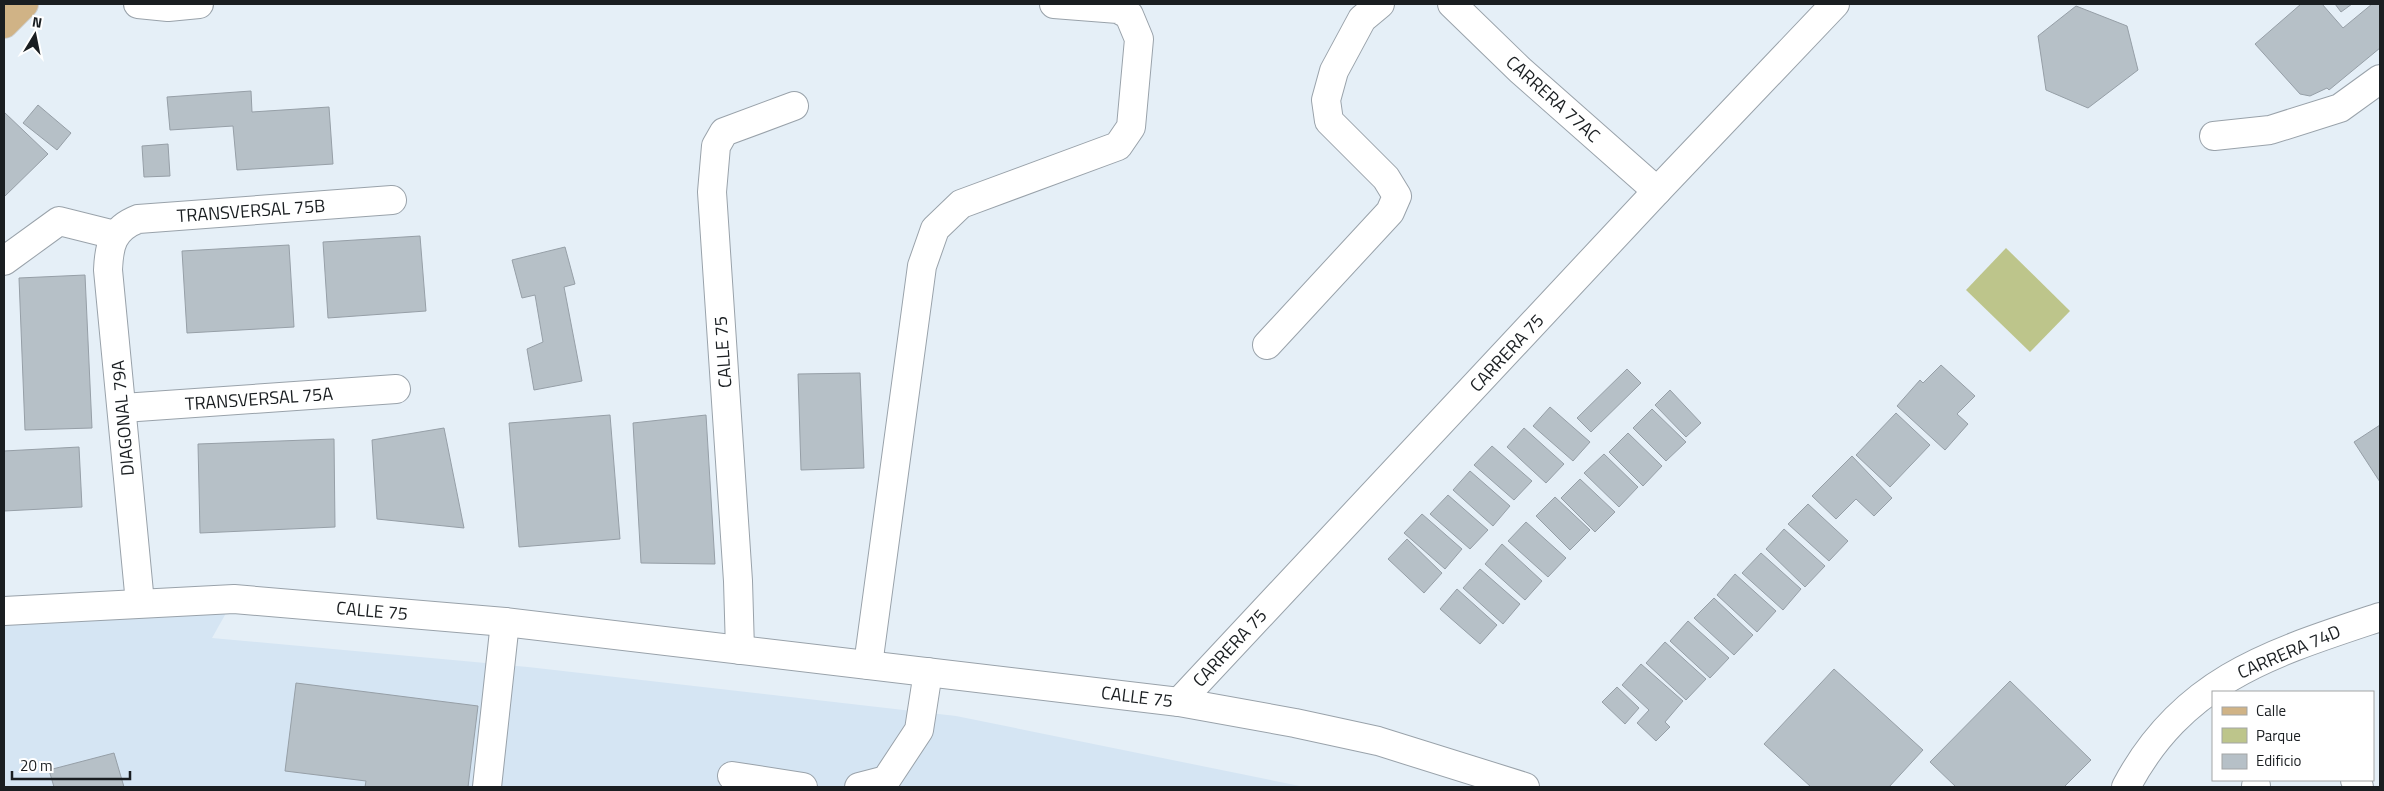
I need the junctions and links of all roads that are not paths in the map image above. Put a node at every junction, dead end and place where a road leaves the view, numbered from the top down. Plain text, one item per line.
1 (24, 4) edge
2 (138, 4) edge
3 (199, 4) edge
4 (1054, 4) edge
5 (1380, 4) edge
6 (1452, 4) edge
7 (1835, 4) edge
8 (4, 24) edge
9 (2380, 80) edge
10 (794, 106) dead end
11 (2214, 136) dead end
12 (1657, 191) junction
13 (392, 200) dead end
14 (114, 234) junction
15 (4, 261) edge
16 (1267, 346) dead end
17 (396, 389) dead end
18 (123, 408) junction
19 (140, 603) junction
20 (4, 611) edge
21 (2380, 616) edge
22 (505, 622) junction
23 (740, 650) junction
24 (868, 665) junction
25 (928, 672) junction
26 (1179, 702) junction
27 (732, 776) dead end
28 (487, 787) edge
29 (803, 787) edge
30 (858, 787) edge
31 (1525, 787) edge
32 (2126, 787) edge

1 - 8 main road
2 - 3 street
4 - 24 street
5 - 16 street
6 - 12 street, CARRERA 77AC
7 - 12 street, CARRERA 75
9 - 11 street
10 - 23 street, CALLE 75
12 - 26 street, CARRERA 75
13 - 14 street, TRANSVERSAL 75B
14 - 15 street
14 - 18 street, DIAGONAL 79A
17 - 18 street, TRANSVERSAL 75A
18 - 19 street, DIAGONAL 79A
19 - 20 street, CALLE 75
19 - 22 street, CALLE 75
21 - 32 street, CARRERA 74D
22 - 23 street, CALLE 75
22 - 28 street
23 - 24 street, CALLE 75
24 - 25 street, CALLE 75
25 - 26 street, CALLE 75
25 - 30 street
26 - 31 street, CALLE 75
27 - 29 street

